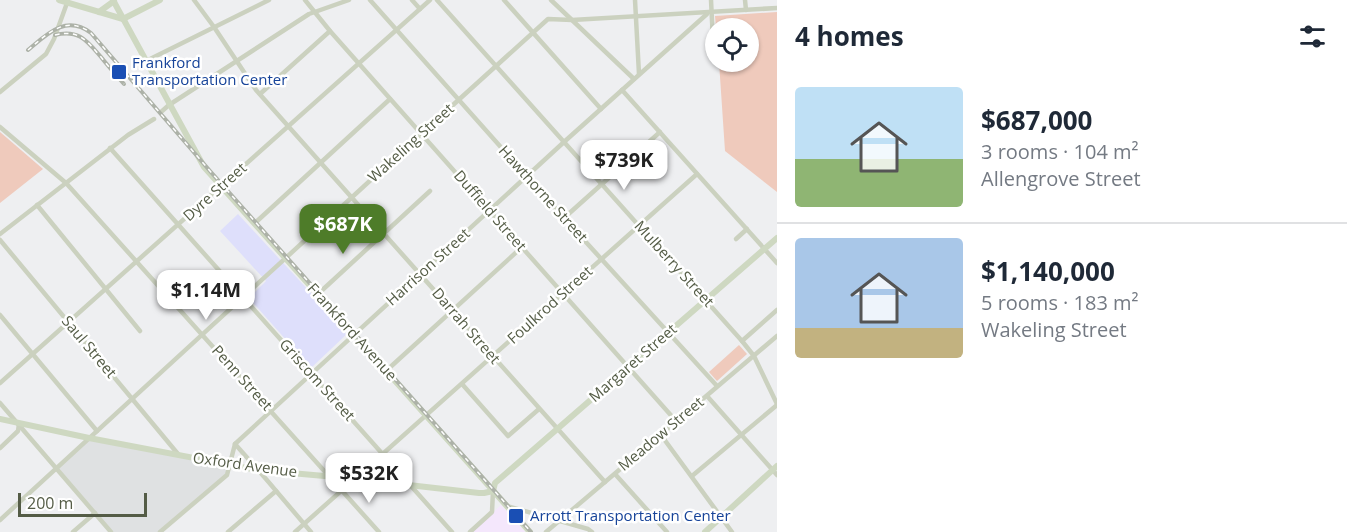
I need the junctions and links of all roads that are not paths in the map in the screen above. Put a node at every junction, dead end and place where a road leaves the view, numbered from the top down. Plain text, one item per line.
1 (59, 0) edge
2 (160, 0) edge
3 (194, 0) edge
4 (269, 0) edge
5 (305, 0) edge
6 (349, 0) edge
7 (370, 0) edge
8 (412, 0) edge
9 (430, 0) edge
10 (437, 0) edge
11 (504, 0) edge
12 (551, 0) edge
13 (635, 0) edge
14 (711, 0) edge
15 (745, 0) edge
16 (114, 1) edge
17 (67, 3) junction
18 (557, 3) edge
19 (777, 8) edge
20 (420, 9) junction
21 (746, 10) junction
22 (712, 11) junction
23 (99, 12) junction
24 (314, 12) junction
25 (636, 15) junction
26 (712, 18) edge
27 (123, 19) junction
28 (572, 20) junction
29 (214, 27) junction
30 (397, 30) junction
31 (330, 31) junction
32 (532, 32) junction
33 (146, 61) junction
34 (237, 61) junction
35 (359, 64) junction
36 (496, 65) junction
37 (639, 74) junction
38 (634, 79) junction
39 (622, 90) junction
40 (0, 92) edge
41 (260, 94) junction
42 (390, 99) junction
43 (459, 100) junction
44 (170, 105) junction
45 (601, 109) junction
46 (161, 112) dead end
47 (154, 119) dead end
48 (288, 126) junction
49 (0, 127) edge
50 (660, 132) junction
51 (422, 133) junction
52 (564, 142) junction
53 (110, 148) junction
54 (321, 163) junction
55 (697, 174) junction
56 (527, 177) junction
57 (66, 183) junction
58 (602, 184) junction
59 (222, 186) junction
60 (430, 191) dead end
61 (352, 197) junction
62 (37, 205) junction
63 (490, 210) junction
64 (564, 218) junction
65 (255, 223) junction
66 (179, 225) junction
67 (640, 226) junction
68 (747, 229) junction
69 (384, 233) junction
70 (0, 234) edge
71 (777, 238) edge
72 (736, 239) dead end
73 (0, 240) edge
74 (522, 247) junction
75 (764, 248) junction
76 (286, 258) junction
77 (601, 259) junction
78 (138, 261) junction
79 (777, 262) edge
80 (420, 274) junction
81 (107, 289) junction
82 (563, 293) junction
83 (318, 294) junction
84 (243, 298) junction
85 (706, 300) junction
86 (777, 310) edge
87 (452, 311) junction
88 (0, 315) edge
89 (69, 322) junction
90 (140, 331) dead end
91 (668, 333) junction
92 (203, 334) junction
93 (354, 334) junction
94 (777, 336) edge
95 (742, 341) junction
96 (33, 354) junction
97 (492, 356) junction
98 (754, 356) junction
99 (628, 368) junction
100 (386, 371) junction
101 (312, 374) junction
102 (0, 384) edge
103 (462, 384) junction
104 (717, 386) junction
105 (707, 396) junction
106 (133, 399) junction
107 (0, 403) edge
108 (777, 404) edge
109 (539, 409) junction
110 (271, 411) junction
111 (426, 416) junction
112 (0, 419) edge
113 (676, 421) junction
114 (19, 424) junction
115 (557, 429) junction
116 (97, 431) junction
117 (742, 434) junction
118 (661, 435) junction
119 (89, 438) junction
120 (235, 444) junction
121 (0, 448) edge
122 (178, 454) junction
123 (383, 454) junction
124 (230, 465) junction
125 (57, 468) junction
126 (257, 470) junction
127 (775, 470) edge
128 (615, 474) junction
129 (328, 476) junction
130 (692, 476) junction
131 (356, 479) junction
132 (605, 482) junction
133 (411, 486) junction
134 (493, 490) junction
135 (276, 491) junction
136 (343, 491) junction
137 (507, 506) junction
138 (96, 513) junction
139 (721, 518) junction
140 (0, 520) edge
141 (559, 521) junction
142 (304, 524) junction
143 (73, 532) edge
144 (111, 532) edge
145 (160, 532) edge
146 (228, 532) edge
147 (295, 532) edge
148 (311, 532) edge
149 (379, 532) edge
150 (452, 532) edge
151 (470, 532) edge
152 (530, 532) edge
153 (546, 532) edge
154 (592, 532) edge
155 (667, 532) edge
156 (705, 532) edge
157 (732, 532) edge

1 - 17 street
2 - 27 street
3 - 29 street, Darrah Street
4 - 29 street
5 - 24 street, Duffield Street
6 - 24 street
7 - 30 street, Hawthorne Street
8 - 20 street
9 - 20 street, Dyre Street
10 - 36 street, Mulberry Street
11 - 32 street
12 - 18 street
13 - 25 street
14 - 22 street
15 - 21 street
16 - 23 street
16 - 27 street, Frankford Avenue
17 - 23 street
17 - 40 street
18 - 28 street
19 - 21 street, Wakeling Street
20 - 30 street, Dyre Street
21 - 22 street, Wakeling Street
22 - 25 street, Wakeling Street
22 - 26 street
22 - 37 street, Harrison Street
23 - 27 street
24 - 31 street, Duffield Street
24 - 34 street
25 - 28 street, Wakeling Street
25 - 37 street
27 - 33 street, Frankford Avenue
28 - 32 street, Wakeling Street
28 - 38 street
29 - 33 street
29 - 34 street, Darrah Street
30 - 35 street, Dyre Street
30 - 43 street, Hawthorne Street
31 - 35 street, Duffield Street
31 - 41 street
32 - 36 street, Wakeling Street
32 - 45 street
33 - 44 street, Frankford Avenue
34 - 41 street, Darrah Street
34 - 44 street
35 - 42 street, Duffield Street
35 - 48 street, Dyre Street
36 - 43 street, Wakeling Street
36 - 52 street, Mulberry Street
37 - 38 street, Harrison Street
38 - 39 street, Harrison Street
39 - 45 street, Harrison Street
39 - 50 street
41 - 48 street, Darrah Street
42 - 51 street, Duffield Street
42 - 54 street
43 - 51 street, Wakeling Street
43 - 56 street, Hawthorne Street
44 - 46 street
44 - 59 street, Frankford Avenue
45 - 52 street, Harrison Street
47 - 53 street
48 - 54 street, Darrah Street
48 - 59 street, Dyre Street
49 - 57 street, Penn Street
50 - 55 street
50 - 58 street
51 - 61 street, Wakeling Street
51 - 63 street, Duffield Street
52 - 56 street, Harrison Street
52 - 58 street, Mulberry Street
53 - 57 street
53 - 66 street, Griscom Street
54 - 61 street, Darrah Street
54 - 65 street
55 - 67 street, Foulkrod Street
55 - 68 street
56 - 63 street, Harrison Street
56 - 64 street, Hawthorne Street
57 - 62 street
57 - 78 street, Penn Street
58 - 64 street
58 - 67 street, Mulberry Street
59 - 65 street, Frankford Avenue
59 - 66 street, Dyre Street
60 - 69 street
61 - 69 street, Darrah Street
61 - 76 street, Wakeling Street
62 - 70 street
62 - 81 street
63 - 74 street, Duffield Street
63 - 80 street, Harrison Street
64 - 77 street, Hawthorne Street
65 - 76 street, Frankford Avenue
66 - 78 street, Dyre Street
66 - 84 street, Griscom Street
67 - 77 street, Foulkrod Street
67 - 85 street, Mulberry Street
68 - 72 street
68 - 75 street
69 - 80 street, Darrah Street
69 - 83 street
71 - 75 street, Margaret Street
73 - 89 street, Saul Street
74 - 82 street, Duffield Street
74 - 87 street
75 - 79 street
75 - 85 street, Margaret Street
76 - 83 street, Frankford Avenue
76 - 84 street, Wakeling Street
77 - 82 street, Foulkrod Street
77 - 91 street, Hawthorne Street
78 - 81 street, Dyre Street
78 - 92 street, Penn Street
80 - 87 street, Darrah Street
80 - 93 street, Harrison Street
81 - 89 street, Dyre Street
81 - 90 street
82 - 97 street, Foulkrod Street
82 - 99 street, Duffield Street
83 - 93 street, Frankford Avenue
84 - 92 street, Wakeling Street
84 - 101 street, Griscom Street
85 - 91 street, Margaret Street
85 - 95 street, Mulberry Street
86 - 95 street
87 - 97 street, Darrah Street
87 - 100 street
88 - 96 street
89 - 96 street, Dyre Street
89 - 106 street, Saul Street
91 - 99 street, Margaret Street
91 - 104 street, Hawthorne Street
92 - 106 street, Wakeling Street
92 - 110 street, Penn Street
93 - 100 street, Frankford Avenue
93 - 101 street, Harrison Street
94 - 98 street, Meadow Street
95 - 98 street, Mulberry Street
96 - 102 street, Dyre Street
96 - 116 street
97 - 103 street, Foulkrod Street
97 - 109 street, Darrah Street
98 - 104 street, Meadow Street
98 - 108 street, Mulberry Street
99 - 113 street, Duffield Street
99 - 115 street, Margaret Street
100 - 111 street, Frankford Avenue
101 - 110 street, Harrison Street
101 - 123 street, Griscom Street
103 - 109 street
103 - 111 street, Foulkrod Street
104 - 105 street, Meadow Street
105 - 113 street, Meadow Street
105 - 117 street
106 - 116 street, Wakeling Street
106 - 122 street, Saul Street
107 - 114 street
108 - 117 street
109 - 115 street, Darrah Street
110 - 120 street, Harrison Street
110 - 129 street, Penn Street
111 - 123 street, Foulkrod Street
111 - 134 street, Frankford Avenue
112 - 114 street, Oxford Avenue
113 - 118 street, Meadow Street
114 - 119 street, Oxford Avenue
114 - 121 street
114 - 125 street
115 - 132 street, Darrah Street
115 - 134 street, Margaret Street
116 - 119 street, Wakeling Street
117 - 127 street
117 - 130 street
118 - 128 street, Meadow Street
118 - 130 street
119 - 122 street, Oxford Avenue
119 - 125 street, Wakeling Street
120 - 124 street
120 - 126 street
122 - 124 street, Oxford Avenue
123 - 131 street, Foulkrod Street
123 - 133 street, Griscom Street
124 - 126 street, Oxford Avenue
124 - 145 street
125 - 138 street
125 - 140 street, Wakeling Street
126 - 129 street, Oxford Avenue
126 - 135 street
127 - 139 street
128 - 132 street, Meadow Street
128 - 155 street
129 - 131 street, Oxford Avenue
129 - 136 street, Penn Street
130 - 139 street
131 - 133 street, Oxford Avenue
131 - 136 street, Foulkrod Street
132 - 141 street, Meadow Street
133 - 134 street, Oxford Avenue
133 - 150 street, Griscom Street
134 - 137 street, Frankford Avenue
134 - 151 street
135 - 142 street
135 - 146 street
136 - 142 street, Foulkrod Street
136 - 149 street, Penn Street
137 - 141 street
137 - 152 street, Frankford Avenue
138 - 143 street
138 - 144 street
139 - 156 street
139 - 157 street
141 - 153 street, Meadow Street
141 - 154 street
142 - 147 street, Foulkrod Street
142 - 148 street

